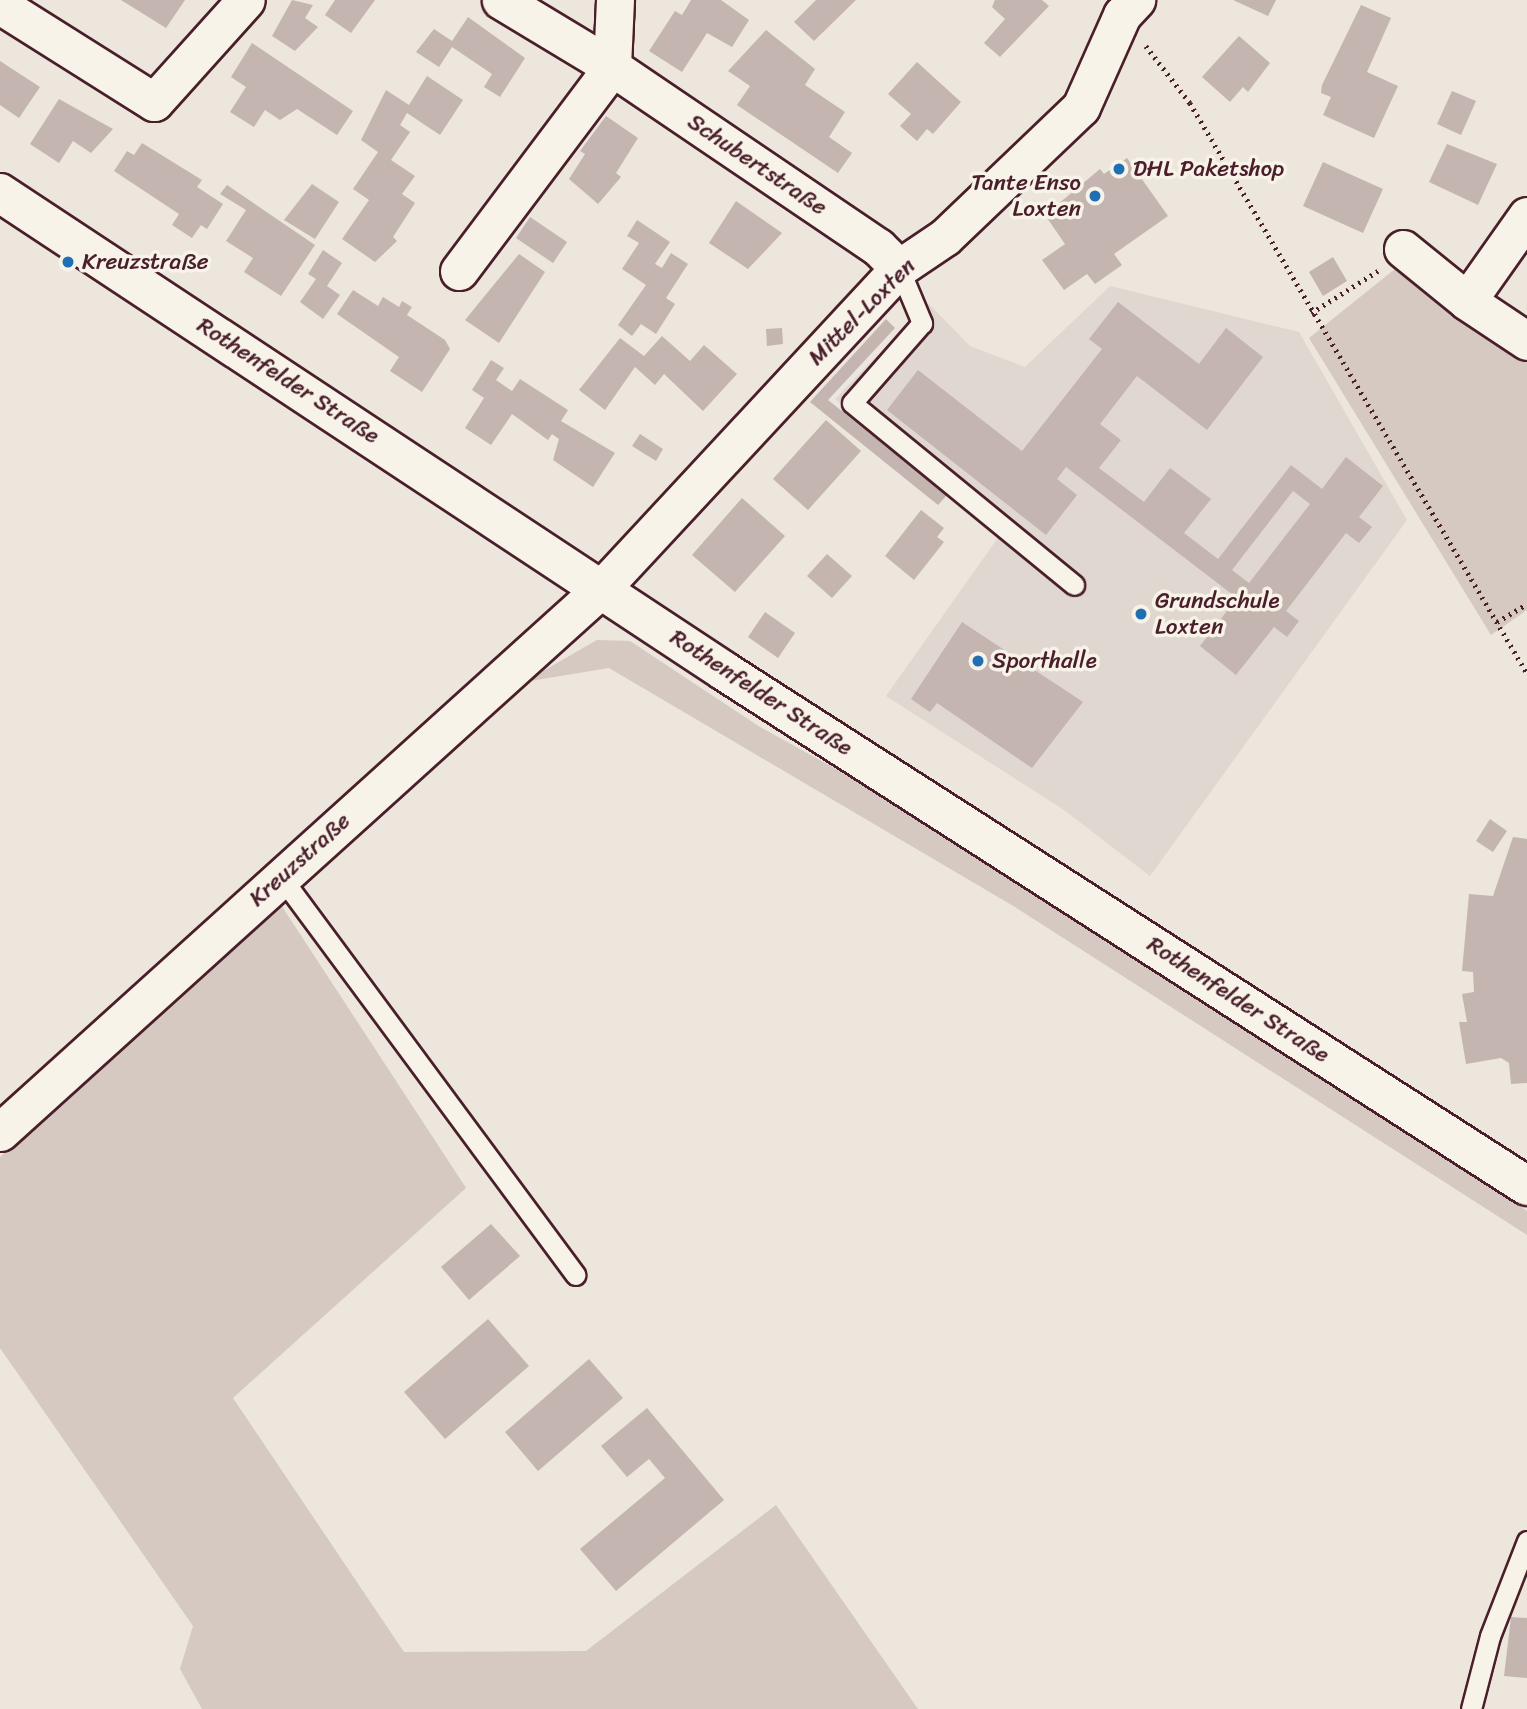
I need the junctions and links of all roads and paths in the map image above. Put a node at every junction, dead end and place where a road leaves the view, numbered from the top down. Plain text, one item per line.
1 (246, 0) edge
2 (501, 0) edge
3 (615, 0) edge
4 (0, 5) edge
5 (1122, 5) edge
6 (612, 67) junction
7 (0, 193) edge
8 (1527, 216) edge
9 (1403, 249) joint
10 (899, 268) junction
11 (459, 271) dead end
12 (1467, 301) junction
13 (1311, 313) junction
14 (1527, 341) edge
15 (1074, 585) dead end
16 (601, 589) junction
17 (1527, 604) edge
18 (1497, 622) junction
19 (1527, 673) edge
20 (281, 877) junction
21 (0, 1132) edge
22 (1527, 1186) edge
23 (576, 1275) dead end
24 (1527, 1541) edge
25 (1471, 1709) edge

1 - 4 street
2 - 6 street, Schubertstraße
3 - 6 street
5 - 10 street, Mittel-Loxten
5 - 13 path
6 - 10 street, Schubertstraße
6 - 11 street
7 - 16 street, Rothenfelder Straße
8 - 12 street
9 - 12 street
9 - 13 path
10 - 15 lane
10 - 16 street, Mittel-Loxten
12 - 14 street
13 - 18 path
16 - 20 street, Kreuzstraße
16 - 22 street, Rothenfelder Straße
17 - 18 path
18 - 19 path
20 - 21 street, Kreuzstraße
20 - 23 lane
24 - 25 lane

